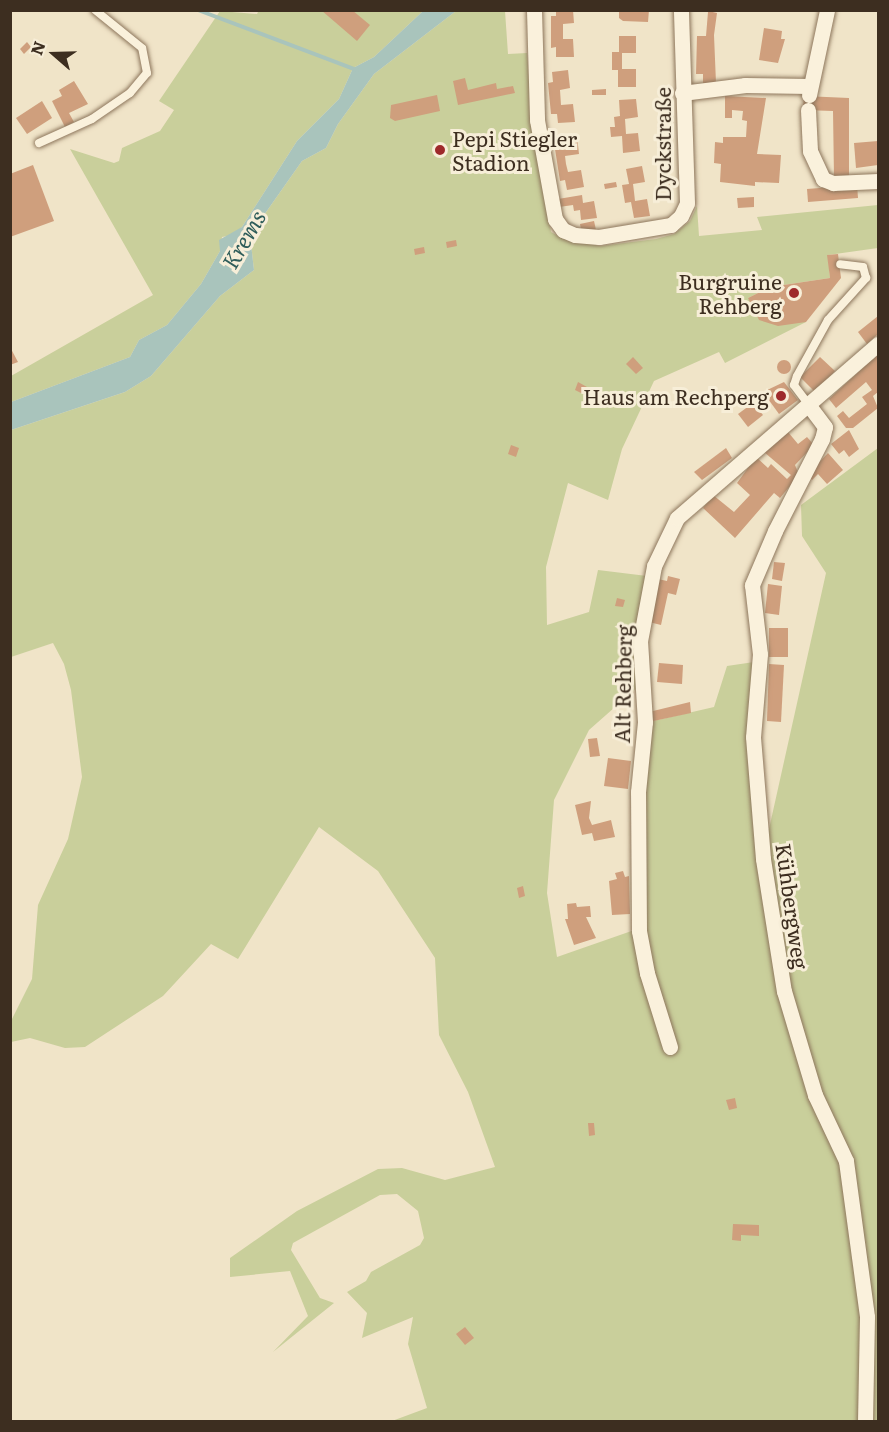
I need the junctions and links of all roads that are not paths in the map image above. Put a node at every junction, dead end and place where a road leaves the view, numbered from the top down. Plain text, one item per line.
1 (95, 10) edge
2 (534, 10) edge
3 (681, 10) edge
4 (827, 10) edge
5 (682, 93) junction
6 (809, 98) junction
7 (39, 143) dead end
8 (879, 181) edge
9 (840, 264) dead end
10 (879, 344) edge
11 (810, 406) junction
12 (670, 1047) dead end
13 (865, 1422) edge

1 - 7 lane
2 - 5 street, Dyckstraße
3 - 5 street, Dyckstraße
4 - 6 street
5 - 6 street
6 - 8 street
9 - 11 lane
10 - 11 street, Alt Rehberg
11 - 12 street, Alt Rehberg
11 - 13 street, Kühbergweg

